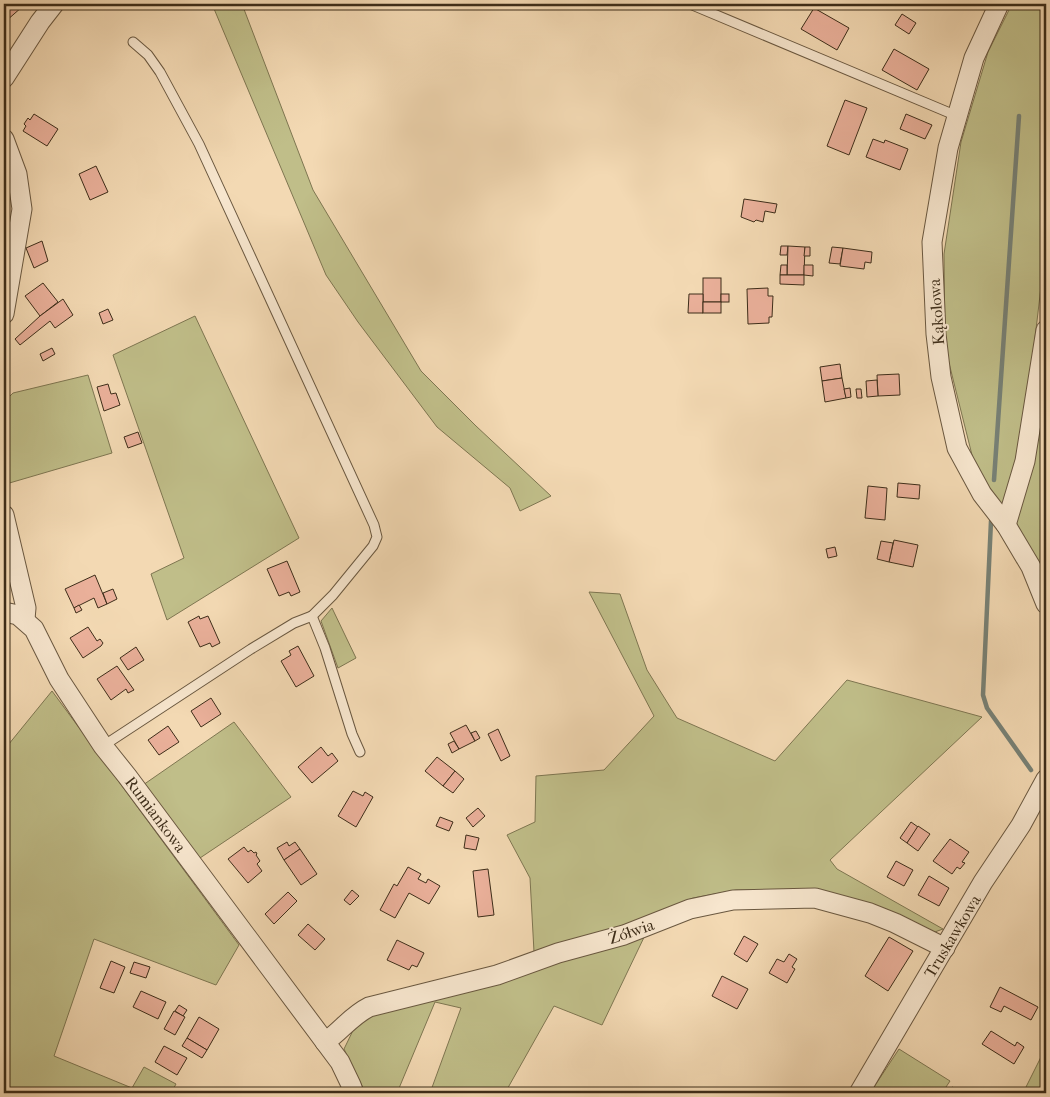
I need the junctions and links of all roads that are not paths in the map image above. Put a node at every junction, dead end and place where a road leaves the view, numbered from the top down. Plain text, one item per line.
1 (54, 4) edge
2 (690, 4) edge
3 (999, 4) edge
4 (133, 42) dead end
5 (4, 78) edge
6 (957, 116) junction
7 (4, 139) edge
8 (4, 314) edge
9 (1046, 330) edge
10 (4, 522) edge
11 (1006, 525) junction
12 (1046, 604) edge
13 (4, 612) edge
14 (312, 616) junction
15 (26, 619) junction
16 (103, 746) junction
17 (360, 752) dead end
18 (1046, 779) edge
19 (945, 948) junction
20 (325, 1042) junction
21 (354, 1093) edge
22 (859, 1093) edge

1 - 5 street
2 - 6 lane
3 - 6 street, Kąkolowa
4 - 14 lane
6 - 11 street, Kąkolowa
7 - 8 street
9 - 11 street
10 - 15 street, Rumiankowa
11 - 12 street, Kąkolowa
13 - 15 street
14 - 16 lane
14 - 17 lane
15 - 16 street, Rumiankowa
16 - 20 street, Rumiankowa
18 - 19 street, Truskawkowa
19 - 20 street, Żółwia
19 - 22 street, Truskawkowa
20 - 21 street, Rumiankowa

